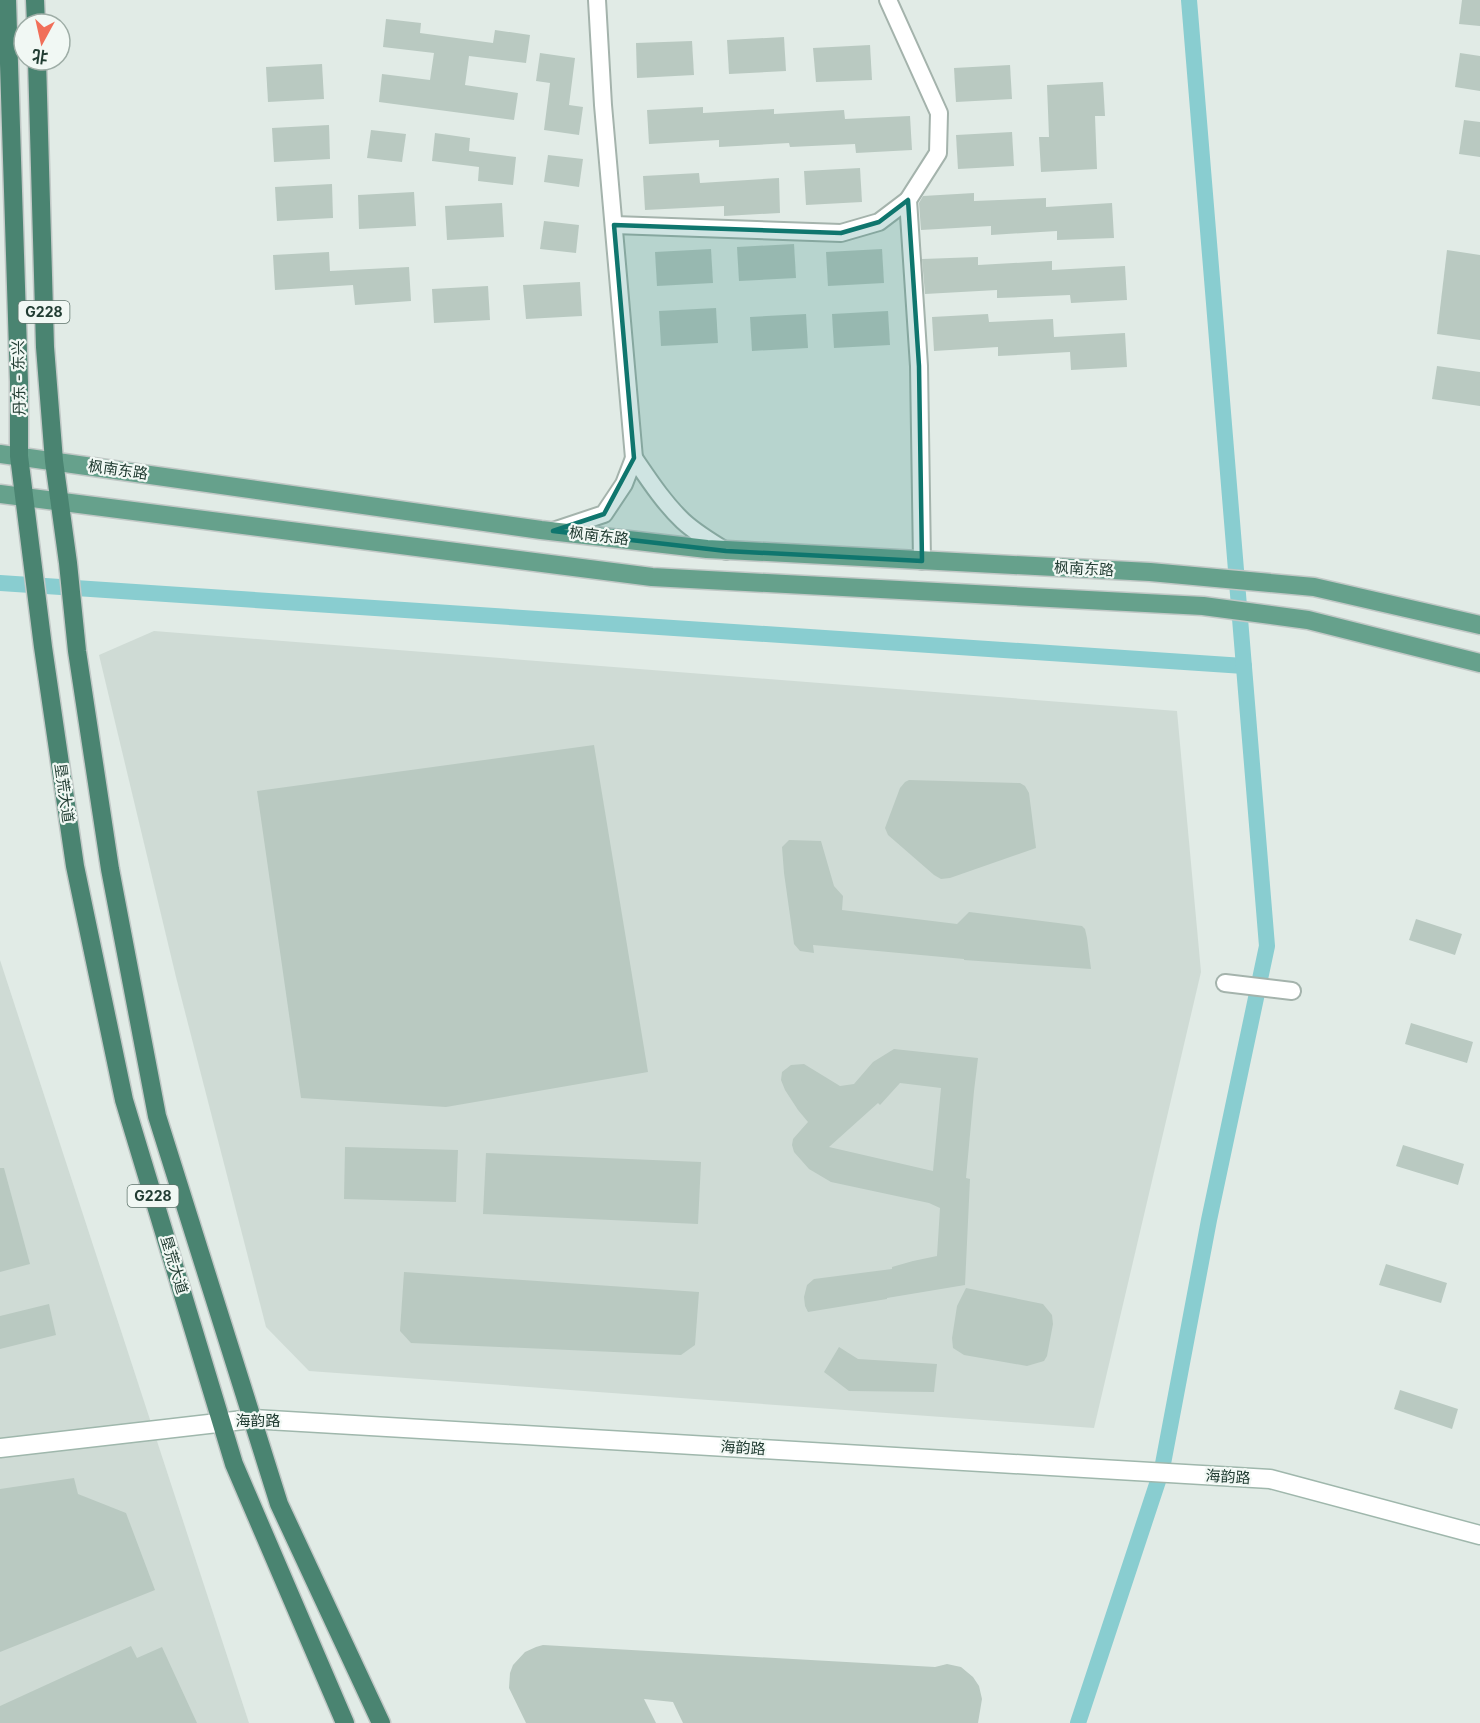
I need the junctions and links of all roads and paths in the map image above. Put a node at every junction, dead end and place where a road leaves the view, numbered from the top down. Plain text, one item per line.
1 (8, 0) edge
2 (597, 0) edge
3 (888, 0) edge
4 (37, 72) edge
5 (908, 200) junction
6 (614, 225) junction
7 (0, 454) edge
8 (19, 456) junction
9 (634, 458) junction
10 (54, 461) junction
11 (0, 494) edge
12 (24, 497) junction
13 (60, 502) junction
14 (553, 531) junction
15 (726, 551) junction
16 (922, 561) junction
17 (1480, 625) edge
18 (43, 647) joint
19 (77, 651) joint
20 (1480, 663) edge
21 (1225, 983) dead end
22 (1292, 991) dead end
23 (252, 1419) junction
24 (222, 1422) junction
25 (0, 1448) edge
26 (1480, 1535) edge
27 (345, 1723) edge
28 (381, 1723) edge

1 - 8 highway, 丹东 - 东兴 / G228
2 - 6 street
3 - 5 street
4 - 10 highway, 丹东 - 东兴 / G228
5 - 6 street
5 - 16 street
6 - 9 street
7 - 8 main road, 枫南东路
8 - 10 main road, 枫南东路
8 - 12 highway, 丹东 - 东兴 / G228
9 - 14 street
9 - 15 street
10 - 13 highway, 丹东 - 东兴 / G228
10 - 14 main road, 枫南东路
11 - 12 main road, 枫南东路
12 - 13 main road, 枫南东路
12 - 18 highway, 丹东 - 东兴 / G228
13 - 19 highway, 丹东 - 东兴 / G228
13 - 20 main road, 枫南东路
14 - 15 main road, 枫南东路
15 - 16 main road, 枫南东路
16 - 17 main road, 枫南东路
18 - 24 highway, 垦荒大道 / G228
19 - 23 highway, 垦荒大道 / G228
21 - 22 street
23 - 24 main road, 海韵路
23 - 26 main road, 海韵路
23 - 28 highway, 垦荒大道 / G228
24 - 25 main road, 海韵路
24 - 27 highway, 垦荒大道 / G228

